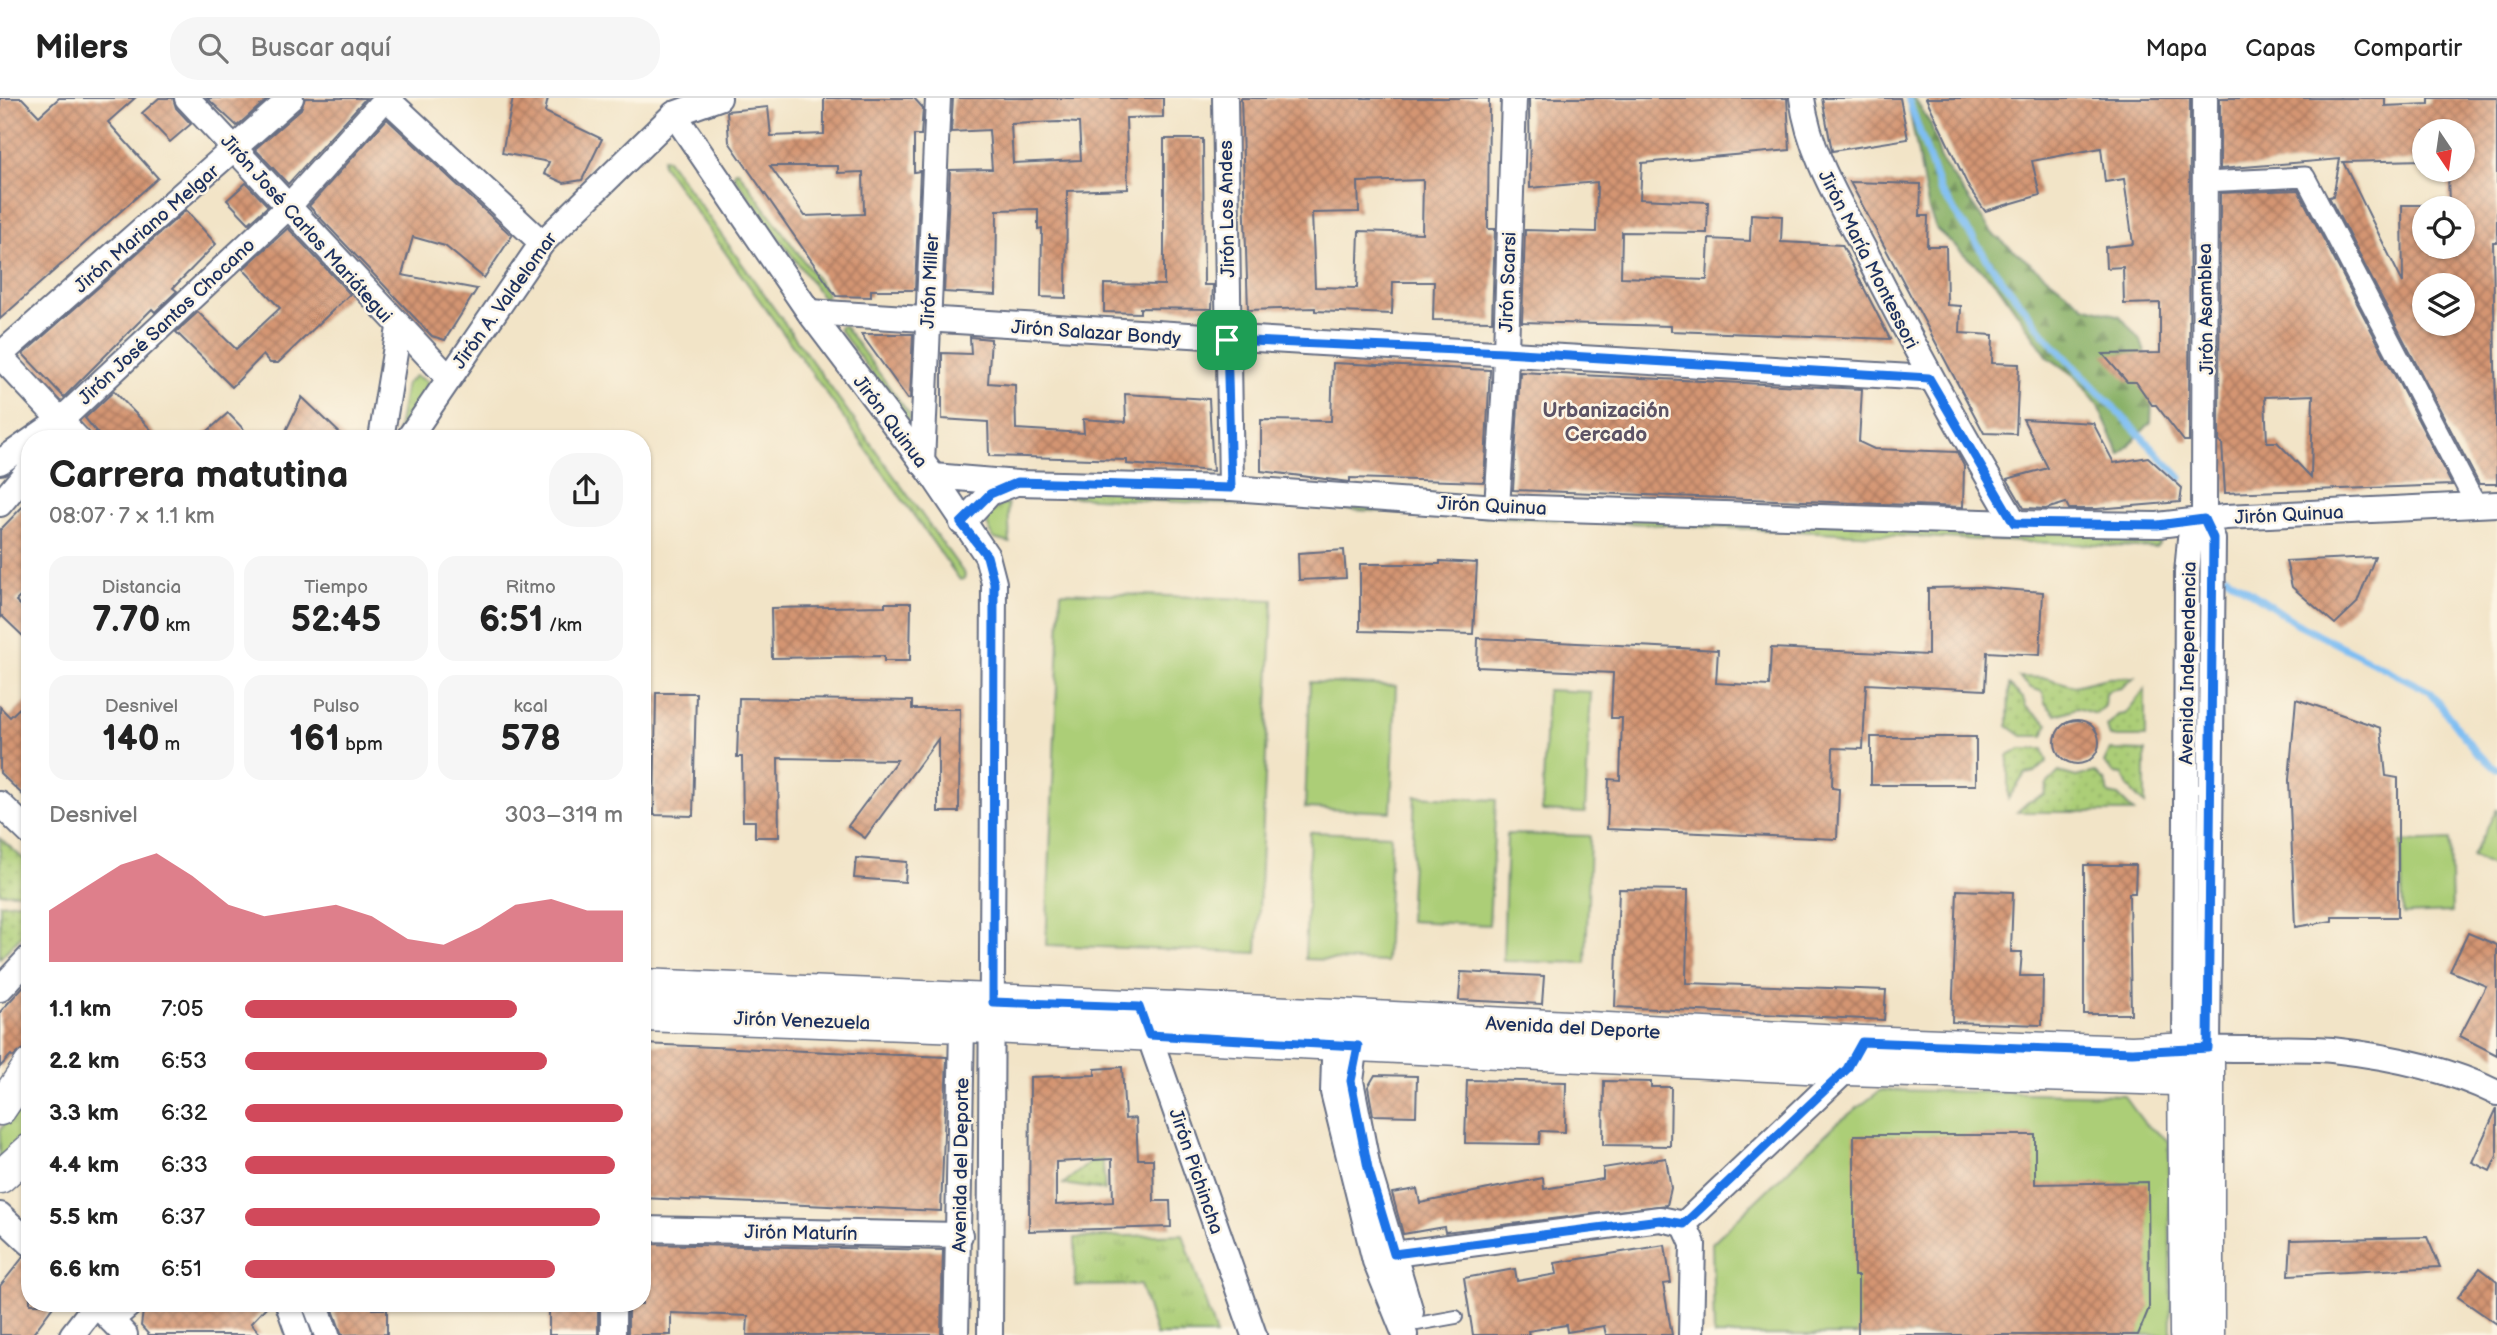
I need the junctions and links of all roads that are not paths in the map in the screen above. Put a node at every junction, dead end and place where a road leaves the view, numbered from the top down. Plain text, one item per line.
1 (187, 98) edge
2 (291, 98) edge
3 (386, 98) edge
4 (719, 98) edge
5 (938, 98) edge
6 (1225, 98) edge
7 (1514, 98) edge
8 (1802, 98) edge
9 (2205, 98) edge
10 (674, 114) junction
11 (236, 149) junction
12 (2204, 182) junction
13 (288, 206) junction
14 (542, 243) junction
15 (809, 313) junction
16 (927, 320) junction
17 (399, 328) junction
18 (1227, 340) junction
19 (1504, 352) junction
20 (0, 356) edge
21 (448, 377) junction
22 (1929, 378) junction
23 (55, 430) edge
24 (383, 430) edge
25 (414, 430) edge
26 (21, 450) edge
27 (0, 462) edge
28 (928, 470) junction
29 (21, 479) edge
30 (1018, 482) junction
31 (1231, 488) junction
32 (0, 504) edge
33 (2486, 504) edge
34 (1497, 507) junction
35 (2204, 519) junction
36 (961, 523) junction
37 (2014, 523) junction
38 (0, 804) edge
39 (21, 824) edge
40 (21, 967) edge
41 (651, 986) edge
42 (0, 989) edge
43 (978, 1013) junction
44 (651, 1015) edge
45 (1144, 1021) junction
46 (1346, 1030) junction
47 (2196, 1048) junction
48 (1855, 1056) junction
49 (21, 1078) edge
50 (2196, 1081) junction
51 (2497, 1093) edge
52 (0, 1109) edge
53 (21, 1158) edge
54 (0, 1177) edge
55 (0, 1215) edge
56 (1684, 1224) junction
57 (651, 1230) edge
58 (21, 1234) edge
59 (960, 1235) junction
60 (1385, 1257) junction
61 (291, 1312) edge
62 (318, 1312) edge
63 (613, 1312) edge
64 (112, 1313) edge
65 (1456, 1317) dead end
66 (1415, 1332) edge
67 (72, 1335) edge
68 (299, 1335) edge
69 (327, 1335) edge
70 (613, 1335) edge
71 (956, 1335) edge
72 (990, 1335) edge
73 (1254, 1335) edge
74 (1691, 1335) edge
75 (2186, 1335) edge
76 (2208, 1335) edge

1 - 11 street, Jirón José Carlos Mariátegui
2 - 11 street, Jirón Mariano Melgar
3 - 13 street, Jirón José Santos Chocano
3 - 14 street
4 - 10 street
5 - 16 street, Jirón Miller
6 - 18 street, Jirón Los Andes
7 - 19 street, Jirón Scarsi
8 - 22 street, Jirón María Montessori
9 - 12 street, Jirón Asamblea
10 - 14 street, Jirón A. Valdelomar
10 - 15 street, Jirón Quinua
11 - 13 street, Jirón José Carlos Mariátegui
11 - 20 street, Jirón Mariano Melgar
12 - 33 street
12 - 35 street, Jirón Asamblea
13 - 17 street, Jirón José Carlos Mariátegui
13 - 23 street, Jirón José Santos Chocano
14 - 21 street, Jirón A. Valdelomar
15 - 16 street, Jirón Salazar Bondy
15 - 28 street, Jirón Quinua
16 - 18 street, Jirón Salazar Bondy
16 - 28 street, Jirón Miller
17 - 21 street, Jirón José Carlos Mariátegui
17 - 24 street, Jirón José Carlos Mariátegui
18 - 19 street, Jirón Salazar Bondy
18 - 31 street, Jirón Los Andes
19 - 22 street, Jirón Salazar Bondy
19 - 34 street, Jirón Scarsi
20 - 23 street
21 - 25 street, Jirón A. Valdelomar
22 - 37 street, Jirón María Montessori
26 - 27 street
28 - 30 street, Jirón Quinua
28 - 36 street
29 - 32 street
30 - 31 street, Jirón Quinua
30 - 36 street
31 - 34 street, Jirón Quinua
33 - 35 street, Jirón Quinua
34 - 37 street, Jirón Quinua
35 - 37 street, Jirón Quinua
35 - 47 street, Avenida Independencia
36 - 43 street
38 - 39 street
40 - 42 street
41 - 43 street, Jirón Venezuela
43 - 44 street, Jirón Venezuela
43 - 45 street, Avenida del Deporte
43 - 59 street, Avenida del Deporte
43 - 72 street, Avenida del Deporte
45 - 46 street, Avenida del Deporte
45 - 73 street, Jirón Pichincha
46 - 48 street, Avenida del Deporte
46 - 60 street
47 - 48 street, Avenida del Deporte
47 - 50 street, Avenida Independencia
47 - 51 street
48 - 50 street, Avenida del Deporte
48 - 56 street
49 - 52 street
50 - 75 street, Avenida Independencia
50 - 76 street, Avenida Independencia
53 - 54 street
55 - 58 street
56 - 60 street
56 - 74 street
57 - 59 street, Jirón Maturín
59 - 71 street, Avenida del Deporte
60 - 66 street
61 - 68 street
62 - 69 street
63 - 70 street
64 - 67 street
65 - 66 lane

